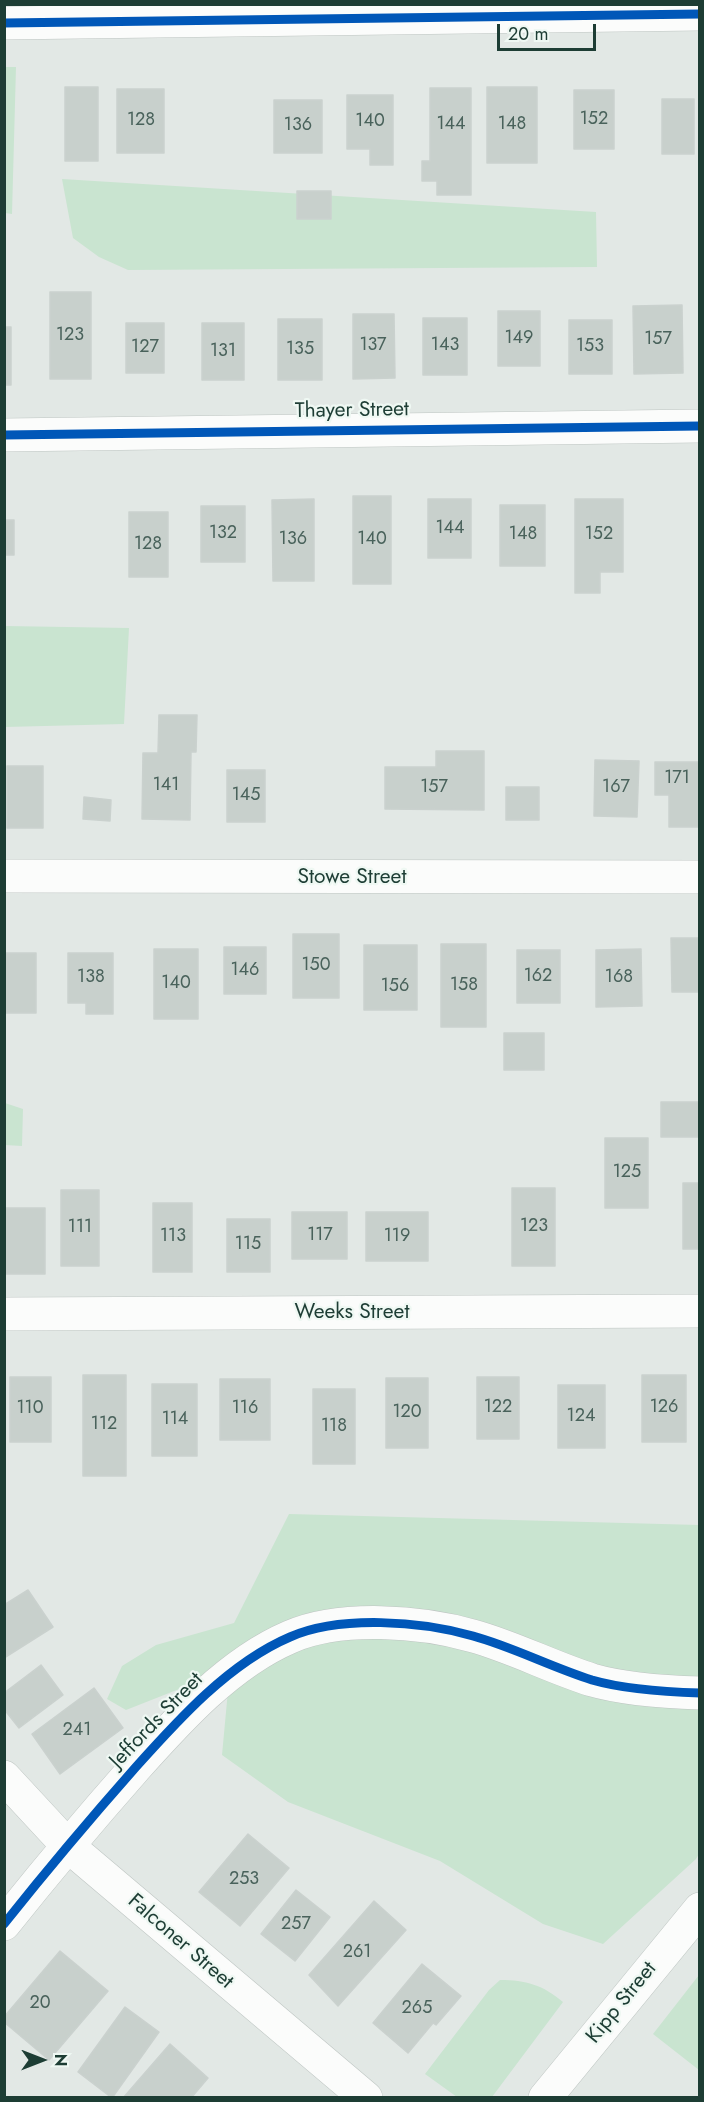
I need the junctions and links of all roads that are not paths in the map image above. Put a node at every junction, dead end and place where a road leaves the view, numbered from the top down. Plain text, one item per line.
1 (109, 13) edge
2 (699, 14) edge
3 (4, 22) edge
4 (699, 426) edge
5 (4, 435) edge
6 (4, 876) edge
7 (699, 877) edge
8 (699, 1311) edge
9 (4, 1314) edge
10 (699, 1693) edge
11 (4, 1777) edge
12 (67, 1845) junction
13 (699, 1909) edge
14 (4, 1924) edge
15 (366, 2097) edge
16 (545, 2097) edge

1 - 2 street
1 - 3 street
4 - 5 street, Thayer Street
6 - 7 street, Stowe Street
8 - 9 street, Weeks Street
10 - 12 street, Jeffords Street
11 - 12 street, Falconer Street
12 - 14 street, Jeffords Street
12 - 15 street, Falconer Street
13 - 16 street, Kipp Street

